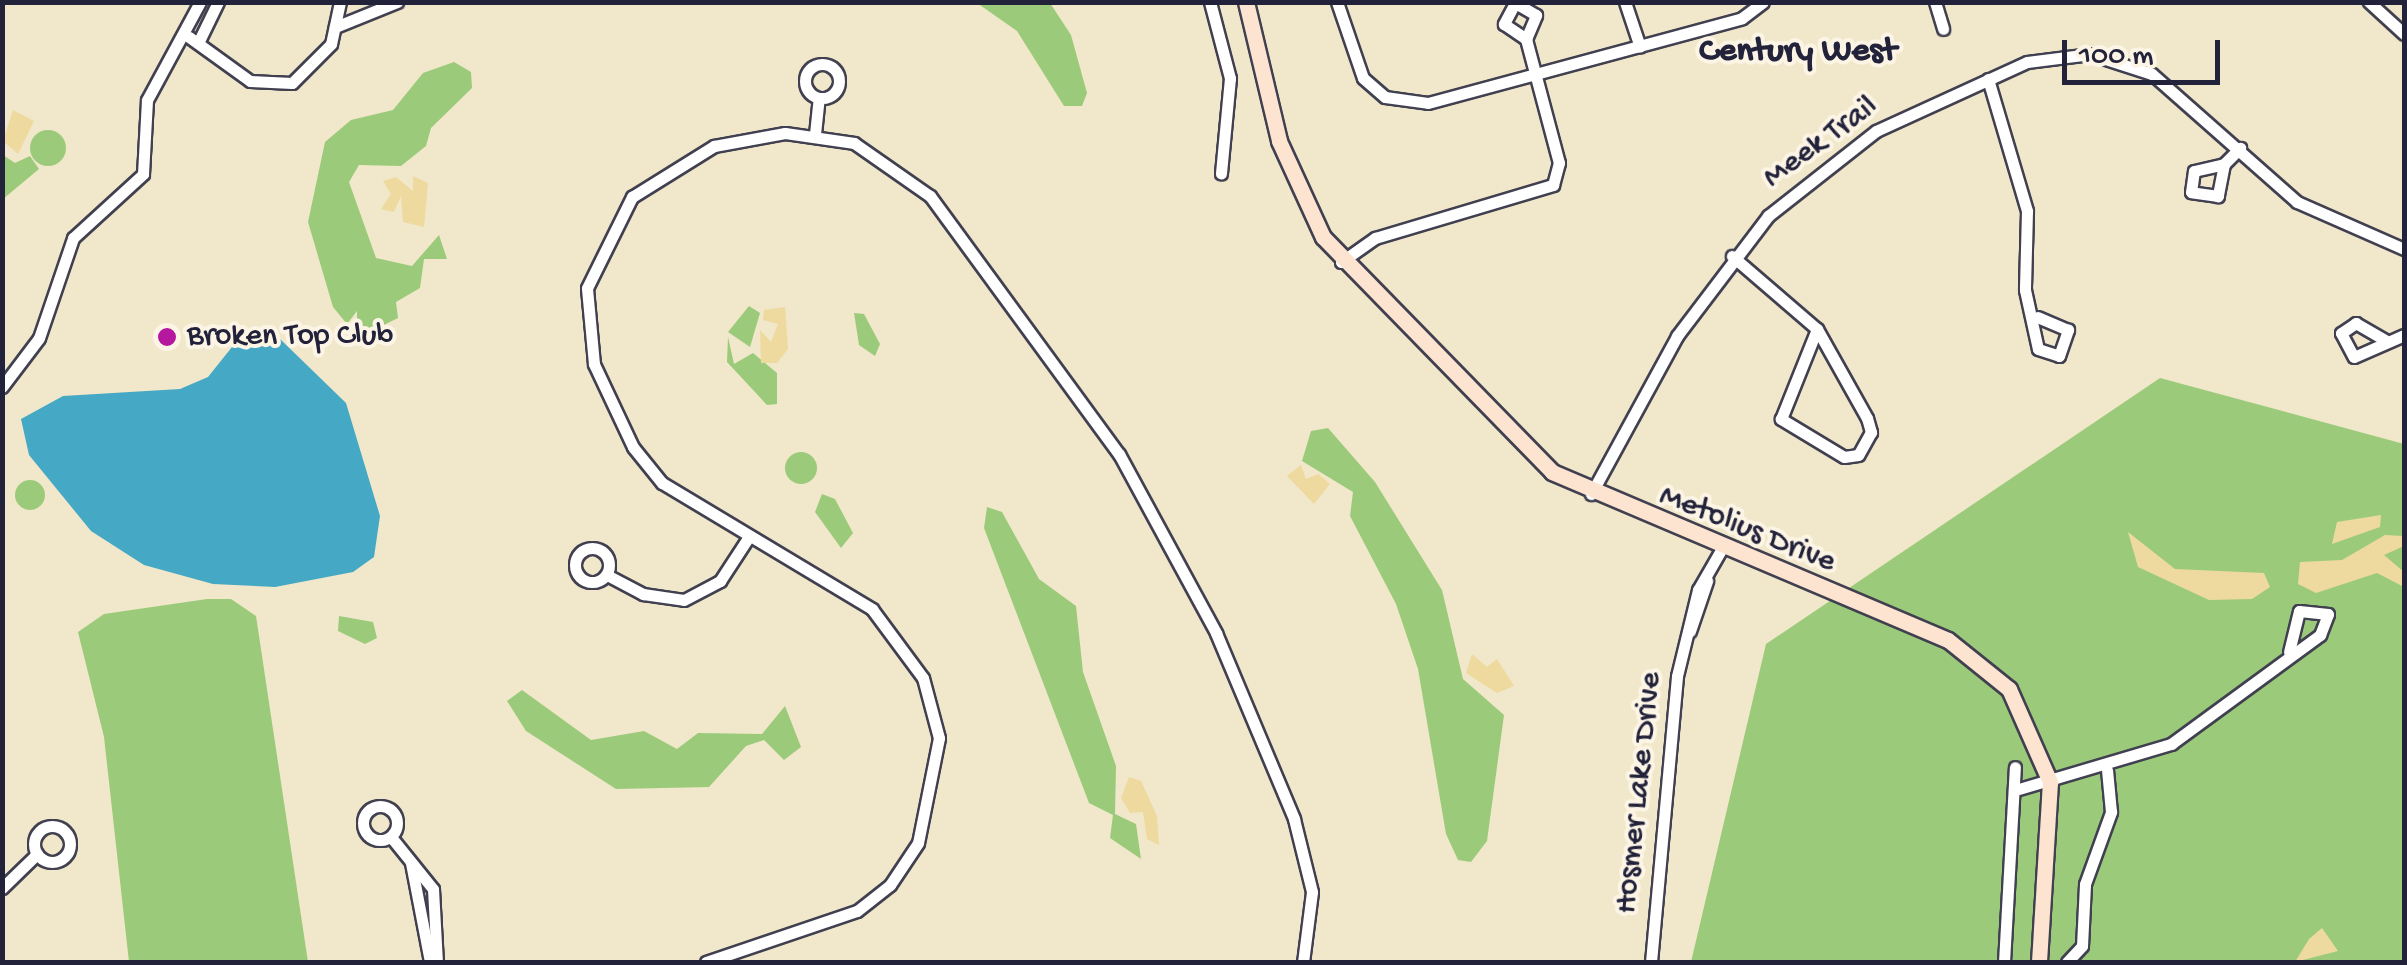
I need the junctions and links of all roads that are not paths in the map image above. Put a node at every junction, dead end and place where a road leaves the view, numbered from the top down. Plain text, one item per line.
1 (200, 2) edge
2 (218, 2) edge
3 (340, 2) edge
4 (397, 2) edge
5 (1210, 2) edge
6 (1246, 2) edge
7 (1337, 2) edge
8 (1625, 2) edge
9 (1763, 2) edge
10 (1935, 2) edge
11 (2376, 4) edge
12 (335, 28) junction
13 (1943, 29) dead end
14 (2404, 34) edge
15 (1526, 39) dead end
16 (193, 40) junction
17 (1640, 47) junction
18 (1537, 76) junction
19 (1988, 79) junction
20 (819, 98) dead end
21 (815, 134) junction
22 (2240, 148) junction
23 (2224, 164) dead end
24 (1221, 174) dead end
25 (2404, 249) edge
26 (1732, 256) junction
27 (1341, 262) junction
28 (2038, 318) dead end
29 (1817, 329) junction
30 (2404, 334) edge
31 (2386, 340) dead end
32 (2, 387) edge
33 (1591, 494) junction
34 (748, 538) junction
35 (1721, 550) junction
36 (607, 575) dead end
37 (2290, 652) dead end
38 (2014, 767) dead end
39 (2107, 770) junction
40 (2050, 782) junction
41 (2019, 788) junction
42 (391, 836) dead end
43 (37, 854) dead end
44 (410, 859) junction
45 (2, 888) edge
46 (430, 962) edge
47 (438, 962) edge
48 (706, 962) edge
49 (1303, 962) edge
50 (1651, 962) edge
51 (2004, 962) edge
52 (2039, 962) edge
53 (2067, 962) edge

1 - 16 street
2 - 16 street
3 - 12 street
4 - 12 street
5 - 24 street
6 - 27 street, Metolius Drive
7 - 18 street
8 - 17 street
9 - 17 street
10 - 13 street
11 - 14 street
12 - 16 street
15 - 18 street
16 - 32 street
17 - 18 street
18 - 27 street
19 - 22 street, Meek Trail
19 - 26 street, Meek Trail
19 - 28 street
20 - 21 street
21 - 34 street
21 - 49 street
22 - 23 street
22 - 25 street, Meek Trail
26 - 29 street
26 - 33 street, Meek Trail
27 - 33 street, Metolius Drive
29 - 29 street
30 - 31 street
33 - 35 street, Metolius Drive
34 - 36 street
34 - 48 street
35 - 40 street, Metolius Drive
35 - 50 street, Hosmer Lake Drive
37 - 39 street
38 - 41 street
39 - 40 street
39 - 53 street
40 - 41 street
40 - 52 street, Metolius Drive
41 - 51 street
42 - 44 street
43 - 45 street
44 - 46 street
44 - 47 street

